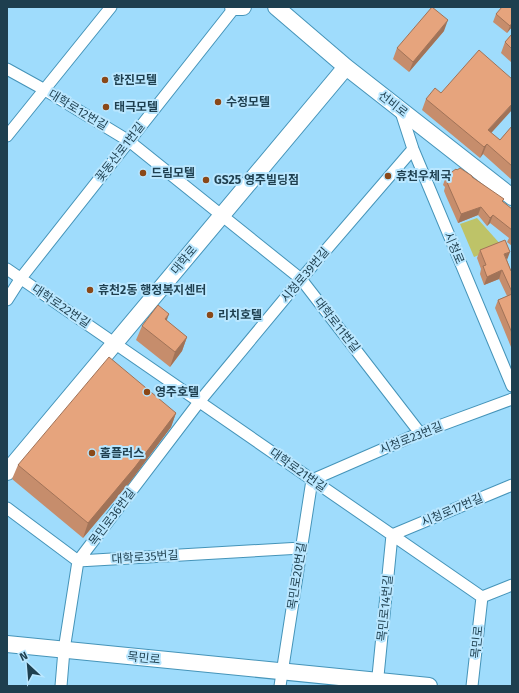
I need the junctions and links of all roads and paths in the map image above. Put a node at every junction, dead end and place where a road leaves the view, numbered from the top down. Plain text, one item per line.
1 (111, 7) edge
2 (234, 7) edge
3 (243, 7) edge
4 (276, 7) edge
5 (346, 67) junction
6 (7, 69) edge
7 (45, 90) junction
8 (400, 109) junction
9 (7, 136) edge
10 (129, 141) junction
11 (413, 149) junction
12 (512, 197) edge
13 (222, 215) junction
14 (7, 269) edge
15 (21, 278) junction
16 (301, 279) junction
17 (7, 300) edge
18 (115, 342) junction
19 (512, 386) edge
20 (512, 399) edge
21 (199, 402) junction
22 (420, 433) junction
23 (7, 472) edge
24 (312, 480) junction
25 (512, 485) edge
26 (7, 508) edge
27 (392, 535) junction
28 (301, 548) junction
29 (78, 562) junction
30 (512, 585) edge
31 (482, 597) junction
32 (7, 644) edge
33 (64, 650) junction
34 (281, 679) edge
35 (377, 683) edge
36 (61, 686) edge
37 (429, 686) edge
38 (472, 686) edge

1 - 7 street
2 - 3 main road
2 - 10 street, 꽃동산로1번길
4 - 5 main road, 선비로
5 - 8 main road, 선비로
5 - 13 main road, 대학로
6 - 7 street, 대학로12번길
7 - 9 street
7 - 10 street, 대학로12번길
8 - 11 street, 시청로
8 - 12 main road, 선비로
10 - 13 street, 대학로12번길
10 - 15 street, 꽃동산로1번길
11 - 16 street, 시청로39번길
11 - 19 street, 시청로
13 - 16 street, 대학로11번길
13 - 18 main road, 대학로
14 - 15 street, 대학로22번길
15 - 17 street, 꽃동산로1번길
15 - 18 street, 대학로22번길
16 - 21 street, 시청로39번길
16 - 22 street, 대학로11번길
18 - 21 street, 대학로21번길
18 - 23 main road, 대학로
20 - 22 street, 시청로23번길
21 - 24 street, 대학로21번길
21 - 29 street, 목민로36번길
22 - 24 street, 시청로23번길
24 - 27 street, 대학로21번길
24 - 28 street, 목민로20번길
25 - 27 street, 시청로17번길
26 - 29 street
27 - 31 street, 대학로21번길
27 - 35 street, 목민로14번길
28 - 29 street, 대학로35번길
28 - 34 street, 목민로20번길
29 - 33 street, 목민로36번길
30 - 31 street
31 - 38 street, 목민로
32 - 33 main road, 목민로
33 - 34 main road, 목민로
33 - 36 street, 목민로36번길
34 - 35 main road, 목민로
35 - 37 main road, 목민로

